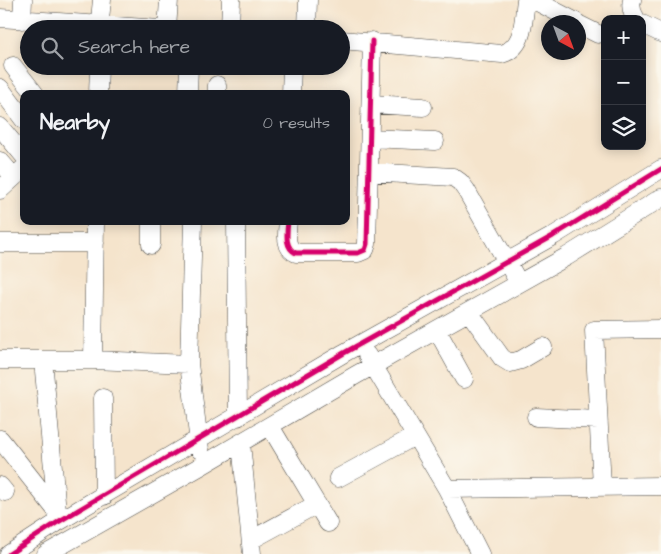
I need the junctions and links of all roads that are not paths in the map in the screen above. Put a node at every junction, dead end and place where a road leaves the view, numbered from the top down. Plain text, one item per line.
1 (23, 0) edge
2 (102, 0) edge
3 (170, 0) edge
4 (231, 0) edge
5 (308, 0) edge
6 (526, 0) edge
7 (534, 0) edge
8 (632, 0) edge
9 (562, 15) edge
10 (634, 15) edge
11 (0, 18) edge
12 (22, 20) joint
13 (100, 20) edge
14 (168, 20) edge
15 (230, 20) edge
16 (308, 20) edge
17 (646, 26) edge
18 (586, 28) edge
19 (661, 33) edge
20 (598, 34) dead end
21 (350, 41) edge
22 (372, 42) junction
23 (12, 66) dead end
24 (98, 75) edge
25 (189, 75) edge
26 (292, 75) edge
27 (0, 88) edge
28 (32, 90) edge
29 (98, 90) edge
30 (188, 90) edge
31 (291, 90) edge
32 (371, 104) junction
33 (424, 107) dead end
34 (20, 115) edge
35 (0, 127) edge
36 (370, 138) junction
37 (435, 141) dead end
38 (20, 151) edge
39 (0, 161) edge
40 (661, 169) edge
41 (19, 172) edge
42 (369, 172) junction
43 (0, 190) edge
44 (661, 198) edge
45 (96, 225) edge
46 (151, 225) edge
47 (193, 225) edge
48 (236, 225) edge
49 (288, 225) edge
50 (0, 243) edge
51 (95, 244) junction
52 (151, 245) dead end
53 (507, 262) junction
54 (519, 283) junction
55 (469, 312) junction
56 (661, 329) edge
57 (437, 330) junction
58 (361, 344) junction
59 (543, 347) dead end
60 (0, 360) edge
61 (43, 360) junction
62 (93, 360) junction
63 (190, 364) junction
64 (373, 366) junction
65 (464, 379) dead end
66 (102, 398) dead end
67 (238, 417) junction
68 (536, 417) dead end
69 (598, 420) junction
70 (270, 426) junction
71 (415, 436) junction
72 (0, 439) edge
73 (198, 441) junction
74 (241, 443) junction
75 (202, 466) junction
76 (338, 478) dead end
77 (661, 486) edge
78 (602, 487) junction
79 (446, 489) junction
80 (104, 496) junction
81 (317, 504) junction
82 (57, 516) junction
83 (328, 524) dead end
84 (252, 547) edge
85 (55, 551) edge
86 (9, 554) edge
87 (480, 554) edge

1 - 12 street
2 - 13 street
3 - 14 street
4 - 15 street
5 - 16 street
6 - 22 street
7 - 9 street
8 - 10 street
11 - 12 street
17 - 19 street
18 - 20 street
21 - 22 street
22 - 32 street
23 - 28 street
24 - 29 street
25 - 30 street
26 - 31 street
27 - 34 street
32 - 33 street
32 - 36 street
35 - 38 street
36 - 37 street
36 - 42 street
39 - 41 street
40 - 53 street
41 - 43 street
42 - 49 street
42 - 53 street
44 - 54 street
45 - 51 street
46 - 52 street
47 - 63 street
48 - 67 street
50 - 51 street
51 - 62 street
53 - 54 street
53 - 58 street
54 - 55 street
55 - 57 street
55 - 59 street
56 - 69 street
57 - 64 street
57 - 65 street
58 - 64 street
58 - 67 street
60 - 61 street
61 - 62 street
61 - 82 street
62 - 63 street
63 - 73 street
64 - 70 street
64 - 71 street
66 - 80 street
67 - 73 street
68 - 69 street
69 - 78 street
70 - 74 street
70 - 81 street
71 - 76 street
71 - 79 street
72 - 82 street
73 - 75 street
73 - 80 street
74 - 75 street
74 - 84 street
75 - 85 street
77 - 78 street
78 - 79 street
79 - 87 street
80 - 82 street
81 - 83 street
81 - 84 street
82 - 86 street

